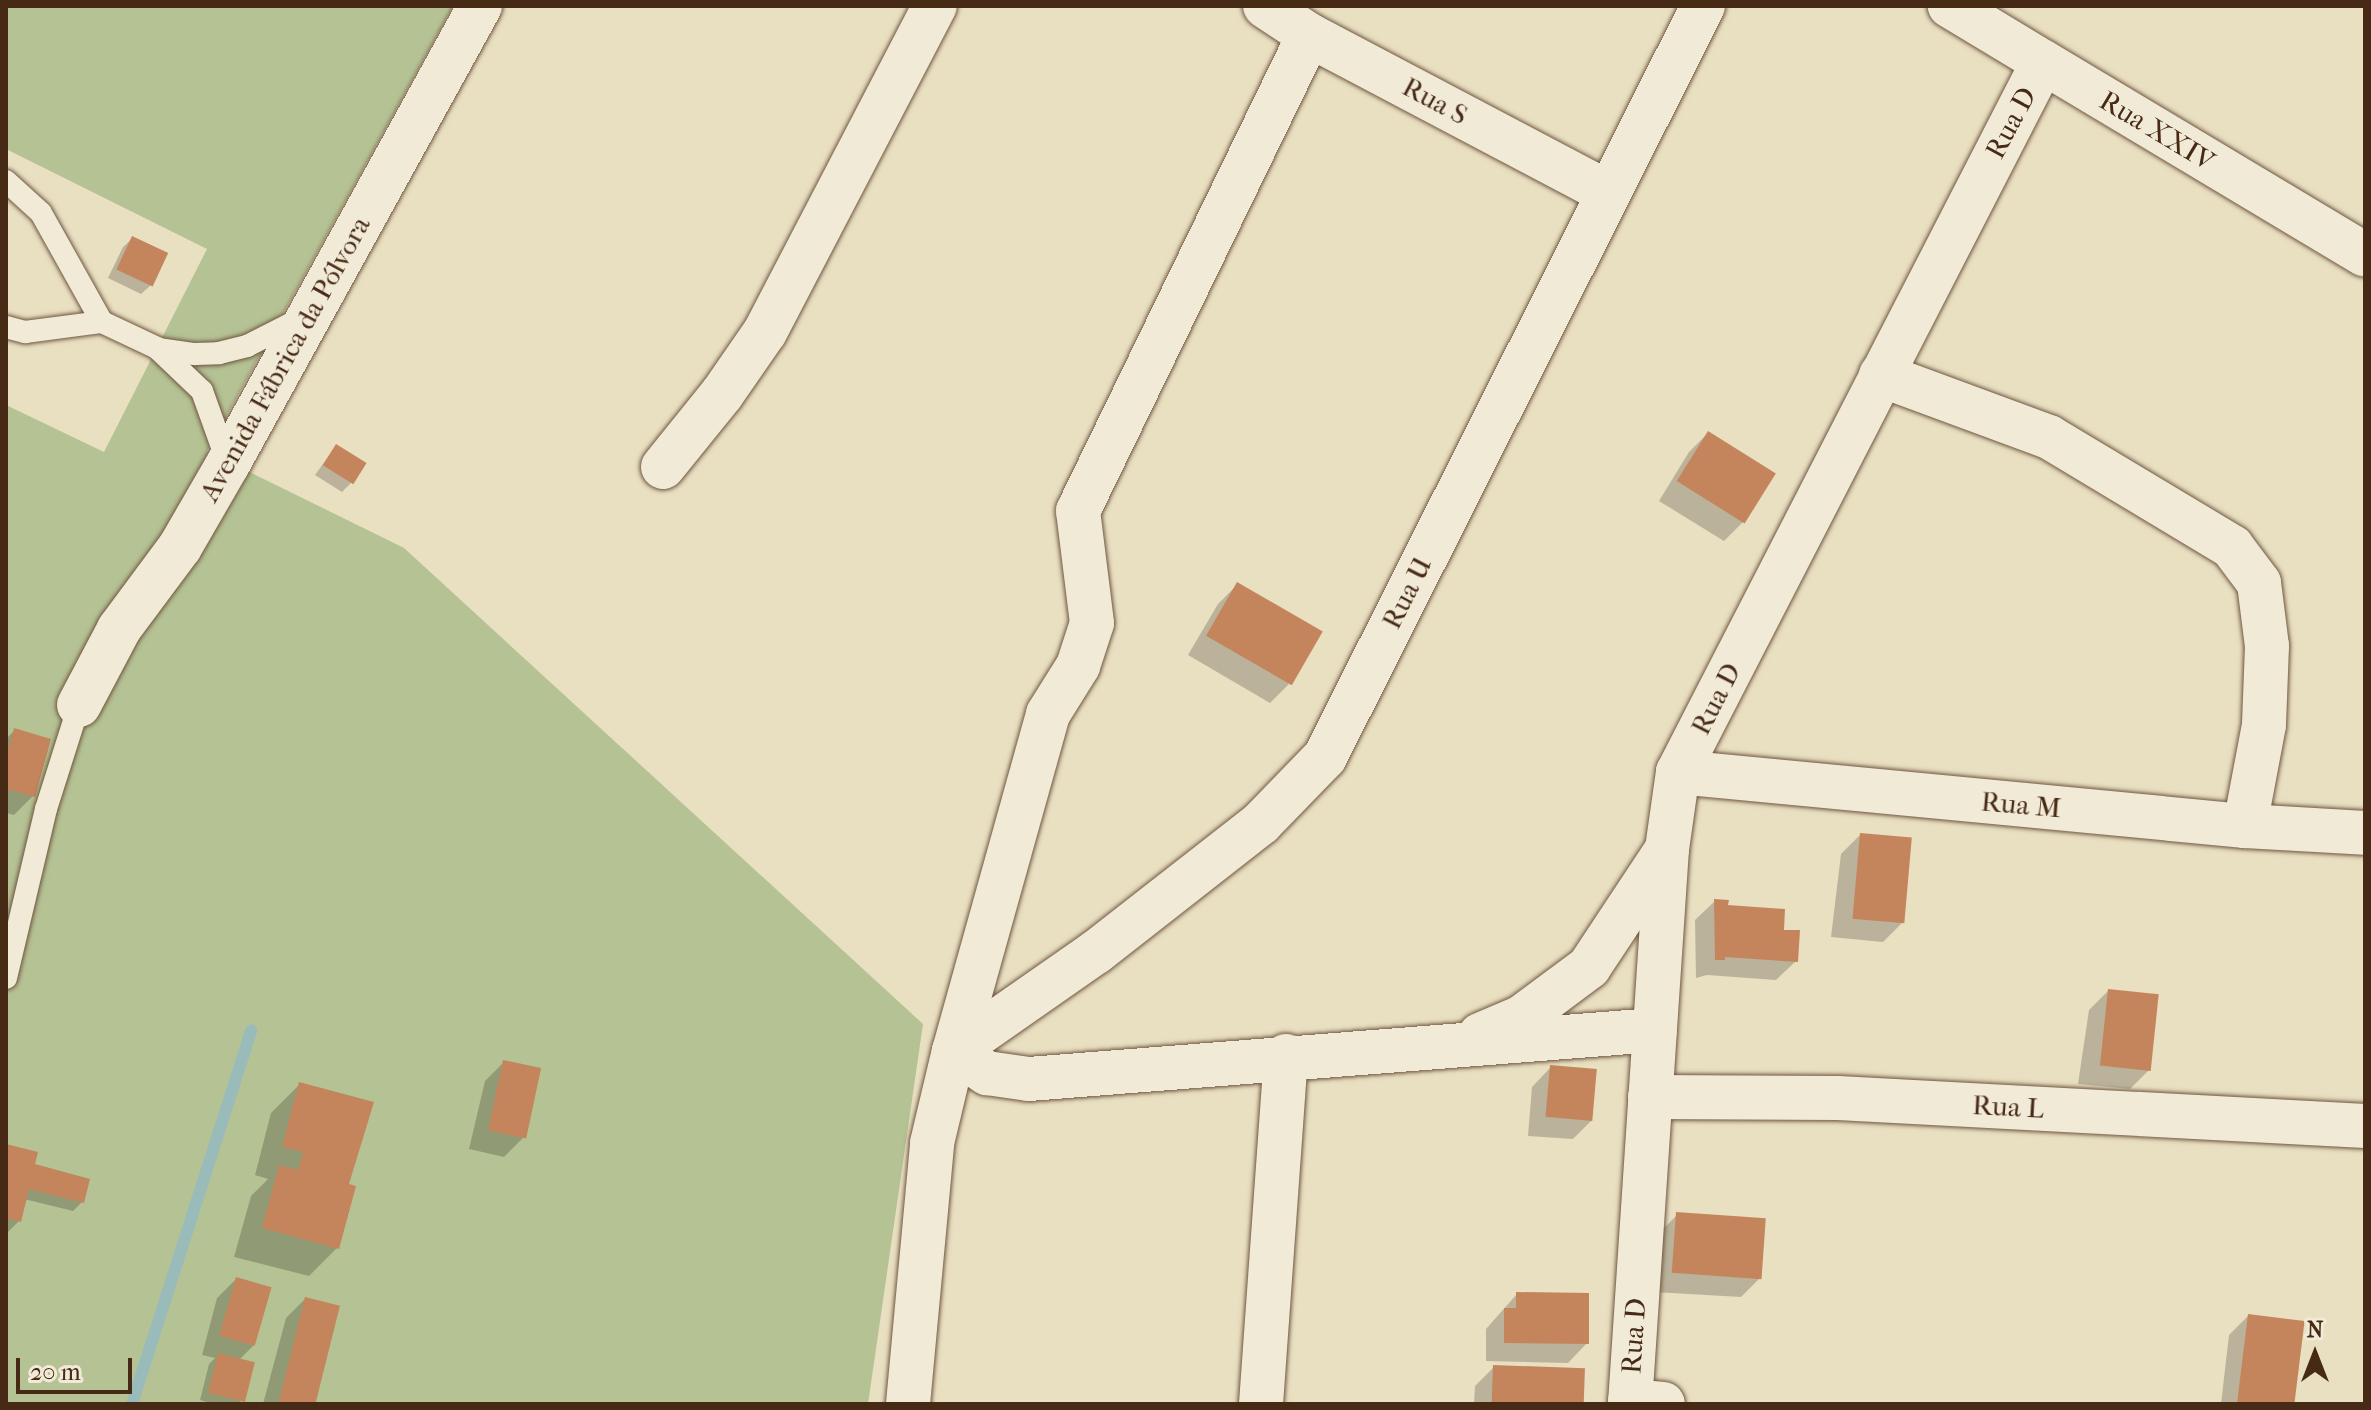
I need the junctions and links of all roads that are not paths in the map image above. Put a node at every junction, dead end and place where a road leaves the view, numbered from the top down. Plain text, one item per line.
1 (480, 6) edge
2 (935, 6) edge
3 (1265, 6) edge
4 (1703, 6) edge
5 (1950, 6) edge
6 (1309, 35) junction
7 (2043, 62) junction
8 (6, 181) edge
9 (1607, 192) junction
10 (2365, 255) edge
11 (313, 311) junction
12 (102, 322) junction
13 (6, 327) edge
14 (157, 348) junction
15 (1881, 375) junction
16 (228, 464) junction
17 (663, 467) dead end
18 (79, 705) joint
19 (1678, 772) junction
20 (2245, 826) junction
21 (2365, 833) edge
22 (1667, 849) junction
23 (6, 978) edge
24 (1655, 1030) junction
25 (1460, 1044) junction
26 (954, 1051) junction
27 (1286, 1056) junction
28 (1650, 1097) junction
29 (2365, 1126) edge
30 (1641, 1403) edge
31 (908, 1404) edge
32 (1261, 1404) edge

1 - 11 street, Avenida Fábrica da Pólvora
2 - 17 street
3 - 6 street, Rua S
4 - 9 street, Rua U
5 - 7 street, Rua XXIV
6 - 9 street, Rua S
6 - 26 street
7 - 10 street, Rua XXIV
7 - 15 street, Rua D
8 - 12 lane
9 - 26 street, Rua U
11 - 14 lane
11 - 16 street, Avenida Fábrica da Pólvora
12 - 13 lane
12 - 14 lane
14 - 16 lane
15 - 19 street, Rua D
15 - 20 street
16 - 18 street, Avenida Fábrica da Pólvora
18 - 23 lane
19 - 20 street, Rua M
19 - 22 street, Rua D
20 - 21 street, Rua M
22 - 24 street, Rua D
22 - 25 street
24 - 25 street
24 - 28 street, Rua D
25 - 27 street
26 - 27 street
26 - 31 street
27 - 32 street
28 - 29 street, Rua L
28 - 30 street, Rua D

